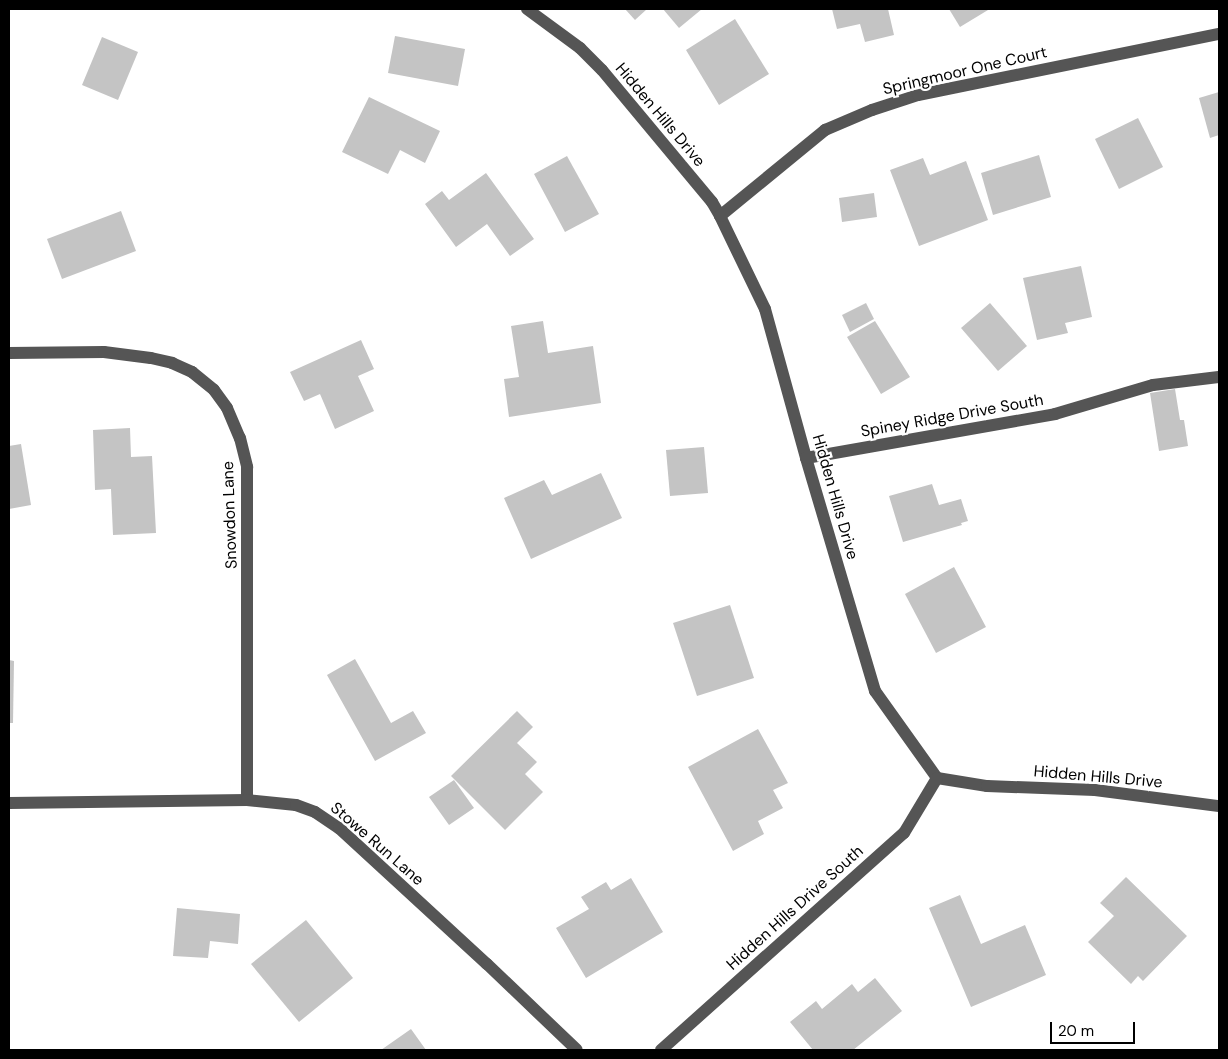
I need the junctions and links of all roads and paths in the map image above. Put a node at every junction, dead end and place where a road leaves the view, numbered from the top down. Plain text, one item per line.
1 (527, 9) edge
2 (1219, 34) edge
3 (720, 216) junction
4 (9, 353) edge
5 (1219, 376) edge
6 (806, 458) junction
7 (937, 778) junction
8 (247, 800) junction
9 (9, 803) edge
10 (1219, 806) edge
11 (577, 1050) edge
12 (661, 1050) edge

1 - 3 street, Hidden Hills Drive
2 - 3 street, Springmoor One Court
3 - 6 street, Hidden Hills Drive
4 - 8 street, Snowdon Lane
5 - 6 street, Spiney Ridge Drive South
6 - 7 street, Hidden Hills Drive
7 - 10 street, Hidden Hills Drive
7 - 12 street, Hidden Hills Drive South
8 - 9 street, Stowe Run Lane
8 - 11 street, Stowe Run Lane

